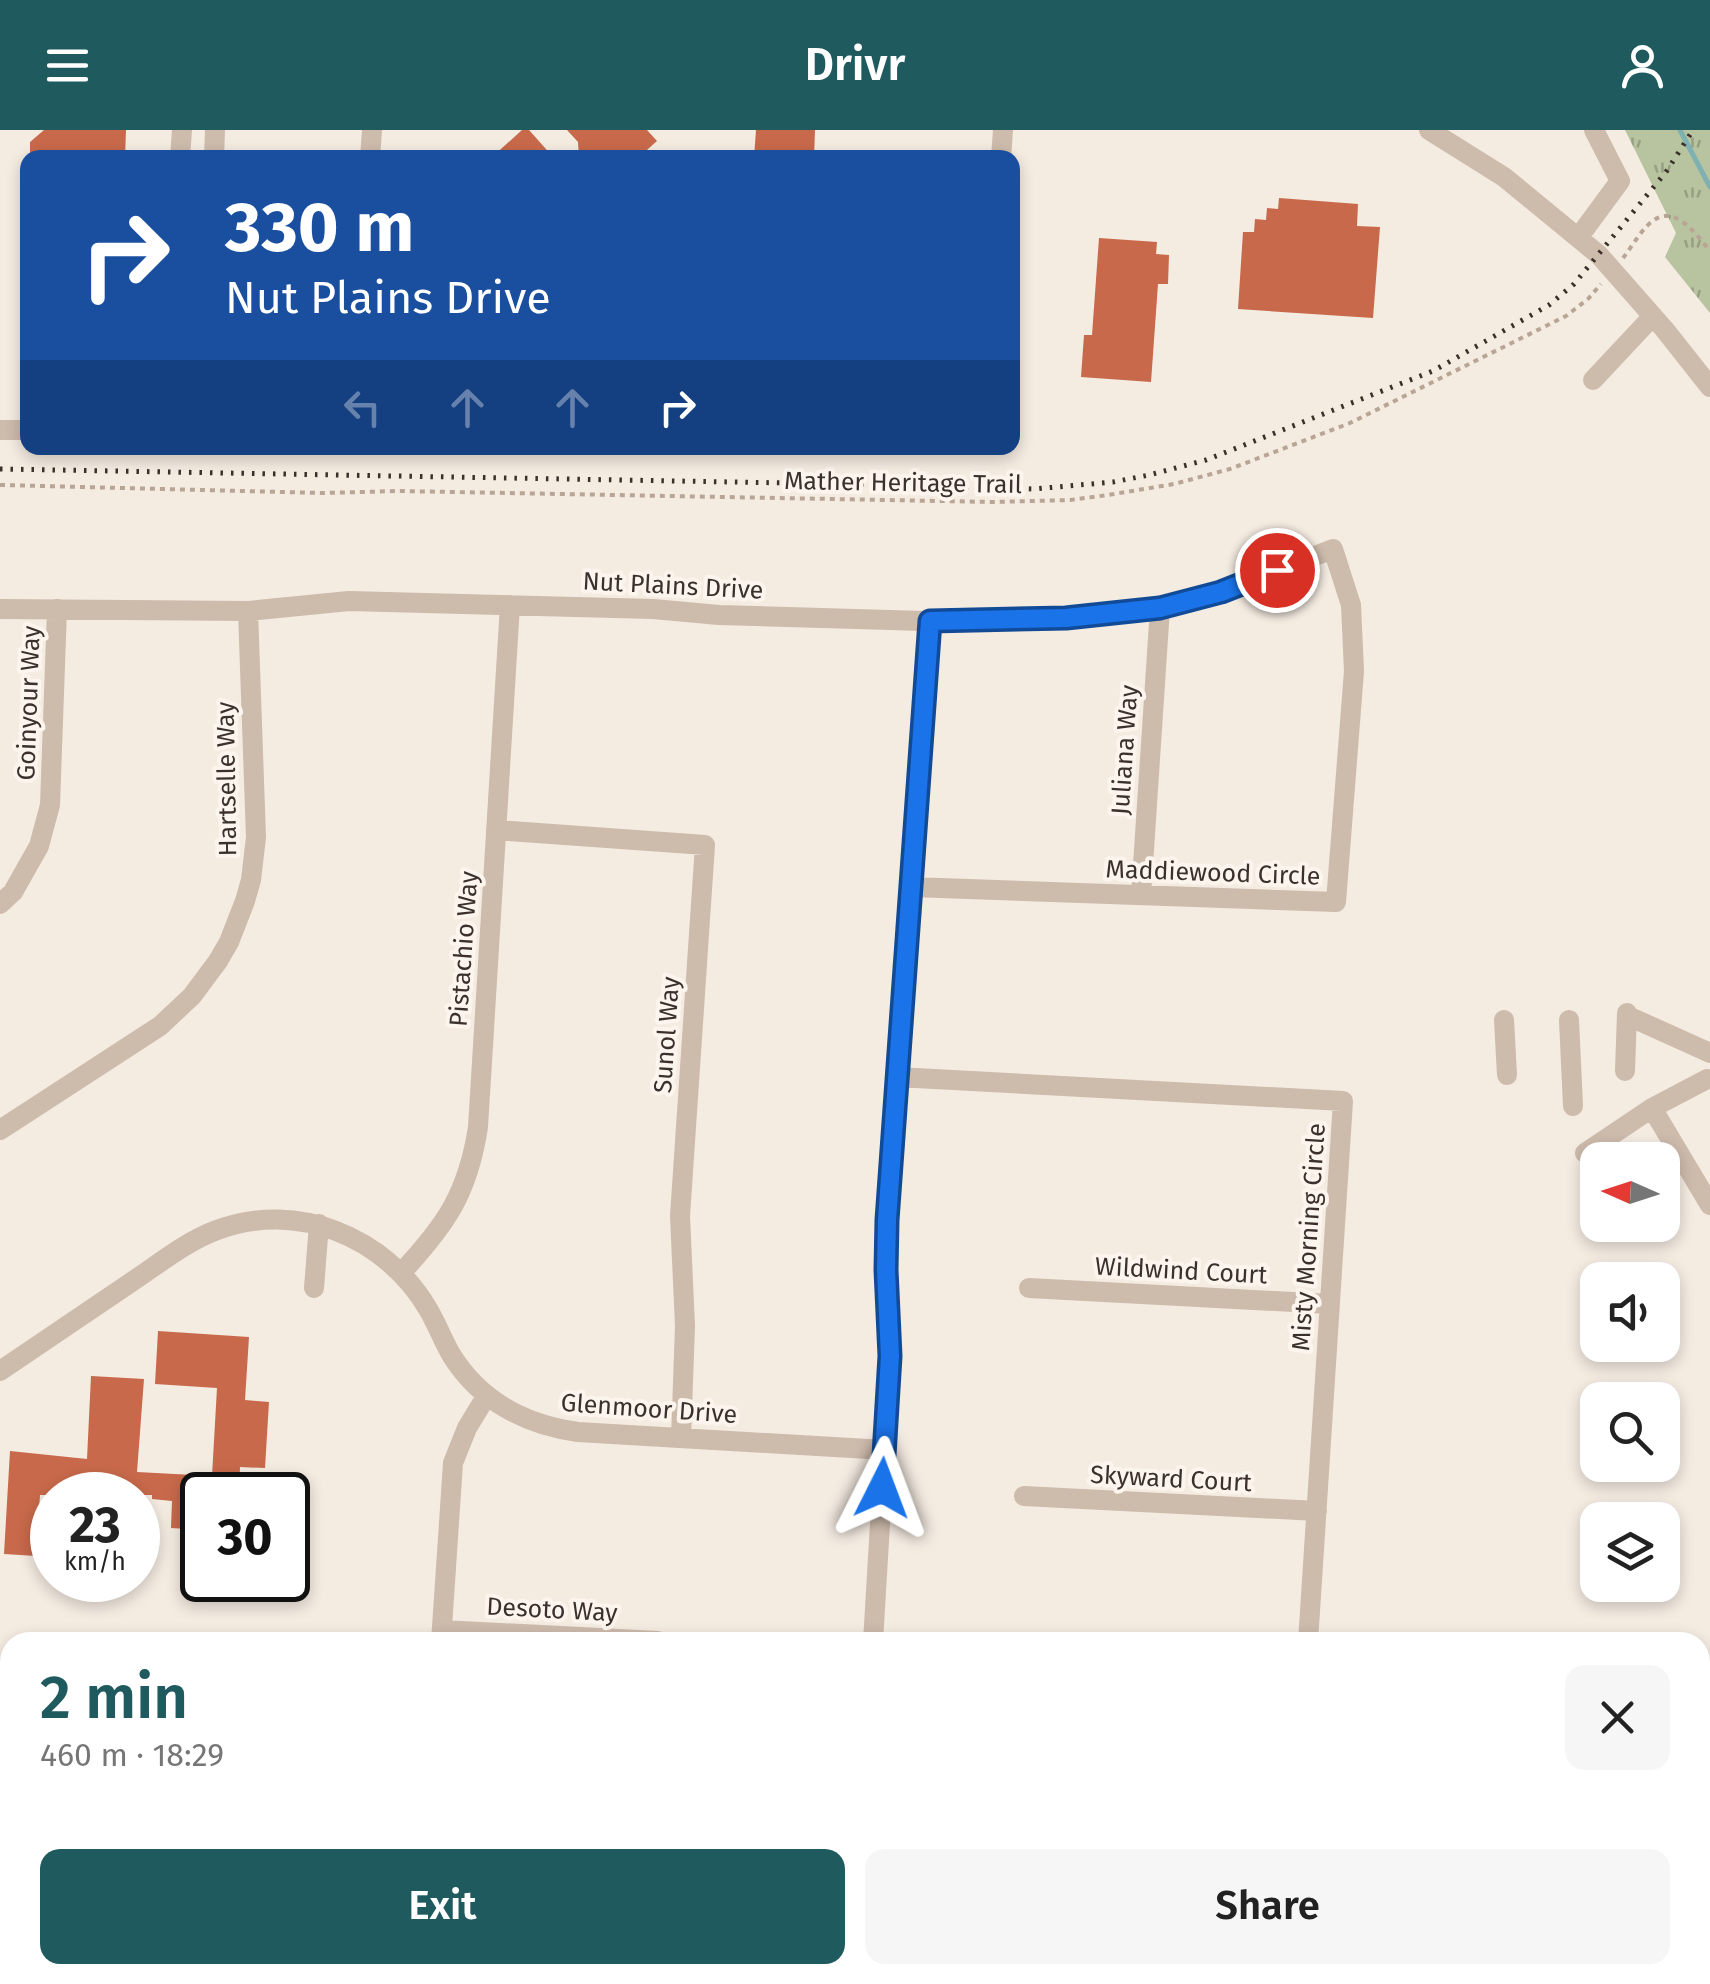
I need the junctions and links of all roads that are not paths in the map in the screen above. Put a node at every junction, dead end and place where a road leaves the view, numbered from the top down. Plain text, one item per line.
1 (1429, 130) edge
2 (1594, 130) edge
3 (1578, 238) junction
4 (1653, 316) junction
5 (1593, 380) dead end
6 (1710, 387) edge
7 (1333, 549) joint
8 (510, 605) junction
9 (0, 608) edge
10 (1160, 608) junction
11 (57, 609) junction
12 (248, 611) junction
13 (930, 621) junction
14 (496, 830) junction
15 (911, 887) junction
16 (1141, 895) junction
17 (0, 904) edge
18 (1504, 1020) dead end
19 (1569, 1020) dead end
20 (1710, 1055) edge
21 (1625, 1071) dead end
22 (1507, 1076) dead end
23 (897, 1077) junction
24 (1708, 1082) edge
25 (1573, 1106) dead end
26 (1652, 1108) junction
27 (0, 1130) edge
28 (1601, 1142) edge
29 (1710, 1205) edge
30 (318, 1224) junction
31 (401, 1273) junction
32 (314, 1288) dead end
33 (1029, 1288) dead end
34 (1330, 1304) junction
35 (0, 1371) edge
36 (486, 1395) junction
37 (680, 1438) junction
38 (885, 1450) junction
39 (1024, 1496) dead end
40 (1317, 1511) junction
41 (441, 1632) edge
42 (874, 1632) edge
43 (1309, 1632) edge

1 - 3 street
2 - 3 street
3 - 4 street
4 - 5 street
4 - 6 street
7 - 10 street, Nut Plains Drive
7 - 16 street, Maddiewood Circle
8 - 12 street, Nut Plains Drive
8 - 13 street, Nut Plains Drive
8 - 14 street, Pistachio Way
9 - 11 street, Nut Plains Drive
10 - 13 street, Nut Plains Drive
10 - 16 street, Juliana Way
11 - 12 street, Nut Plains Drive
11 - 17 street, Goinyour Way
12 - 27 street, Hartselle Way
13 - 15 street
14 - 31 street, Pistachio Way
14 - 37 street, Sunol Way
15 - 16 street, Maddiewood Circle
15 - 23 street
18 - 22 street
19 - 25 street
20 - 21 street
20 - 24 street
23 - 34 street, Misty Morning Circle
23 - 38 street
24 - 26 street
26 - 28 street
26 - 29 street
30 - 31 street, Glenmoor Drive
30 - 32 street
30 - 35 street, Glenmoor Drive
31 - 36 street, Glenmoor Drive
33 - 34 street, Wildwind Court
34 - 40 street, Misty Morning Circle
36 - 37 street, Glenmoor Drive
36 - 41 street
37 - 38 street, Glenmoor Drive
38 - 42 street
39 - 40 street, Skyward Court
40 - 43 street, Misty Morning Circle

